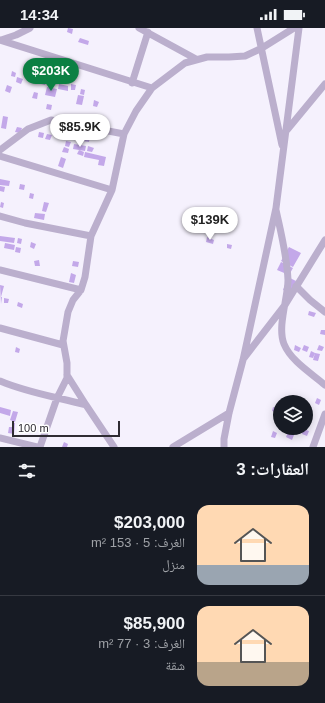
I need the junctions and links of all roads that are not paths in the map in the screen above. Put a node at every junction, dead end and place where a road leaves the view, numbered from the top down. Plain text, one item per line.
1 (30, 28) edge
2 (139, 28) edge
3 (257, 28) edge
4 (294, 28) edge
5 (299, 28) edge
6 (148, 32) junction
7 (0, 40) edge
8 (262, 48) junction
9 (196, 59) junction
10 (132, 83) junction
11 (325, 84) edge
12 (152, 88) junction
13 (287, 130) junction
14 (124, 134) junction
15 (283, 149) junction
16 (0, 150) edge
17 (0, 156) edge
18 (112, 190) junction
19 (276, 208) junction
20 (0, 216) edge
21 (91, 236) junction
22 (324, 245) edge
23 (0, 270) edge
24 (296, 286) junction
25 (81, 290) junction
26 (285, 305) junction
27 (325, 312) edge
28 (0, 328) edge
29 (63, 345) junction
30 (243, 360) junction
31 (67, 375) junction
32 (0, 380) edge
33 (325, 385) edge
34 (57, 398) junction
35 (86, 405) junction
36 (229, 413) junction
37 (325, 414) edge
38 (323, 426) edge
39 (0, 438) edge
40 (37, 447) edge
41 (40, 447) edge
42 (114, 447) edge
43 (173, 447) edge
44 (224, 447) edge
45 (313, 447) edge

1 - 7 street
2 - 6 street
3 - 8 street
4 - 8 street
5 - 13 street
6 - 9 street
6 - 10 street
7 - 10 street
8 - 9 street
8 - 15 street
9 - 12 street
10 - 12 street
11 - 13 street
12 - 14 street
13 - 15 street
14 - 16 street
14 - 18 street
15 - 19 street
17 - 18 street
18 - 21 street
19 - 26 street
19 - 30 street
20 - 21 street
21 - 25 street
22 - 24 street
23 - 25 street
24 - 26 street
24 - 27 street
25 - 29 street
26 - 30 street
26 - 33 street
28 - 29 street
29 - 31 street
30 - 36 street
31 - 34 street
31 - 35 street
32 - 34 street
34 - 35 street
34 - 41 street
35 - 42 street
36 - 43 street
36 - 44 street
37 - 38 street
38 - 45 street
39 - 40 street

